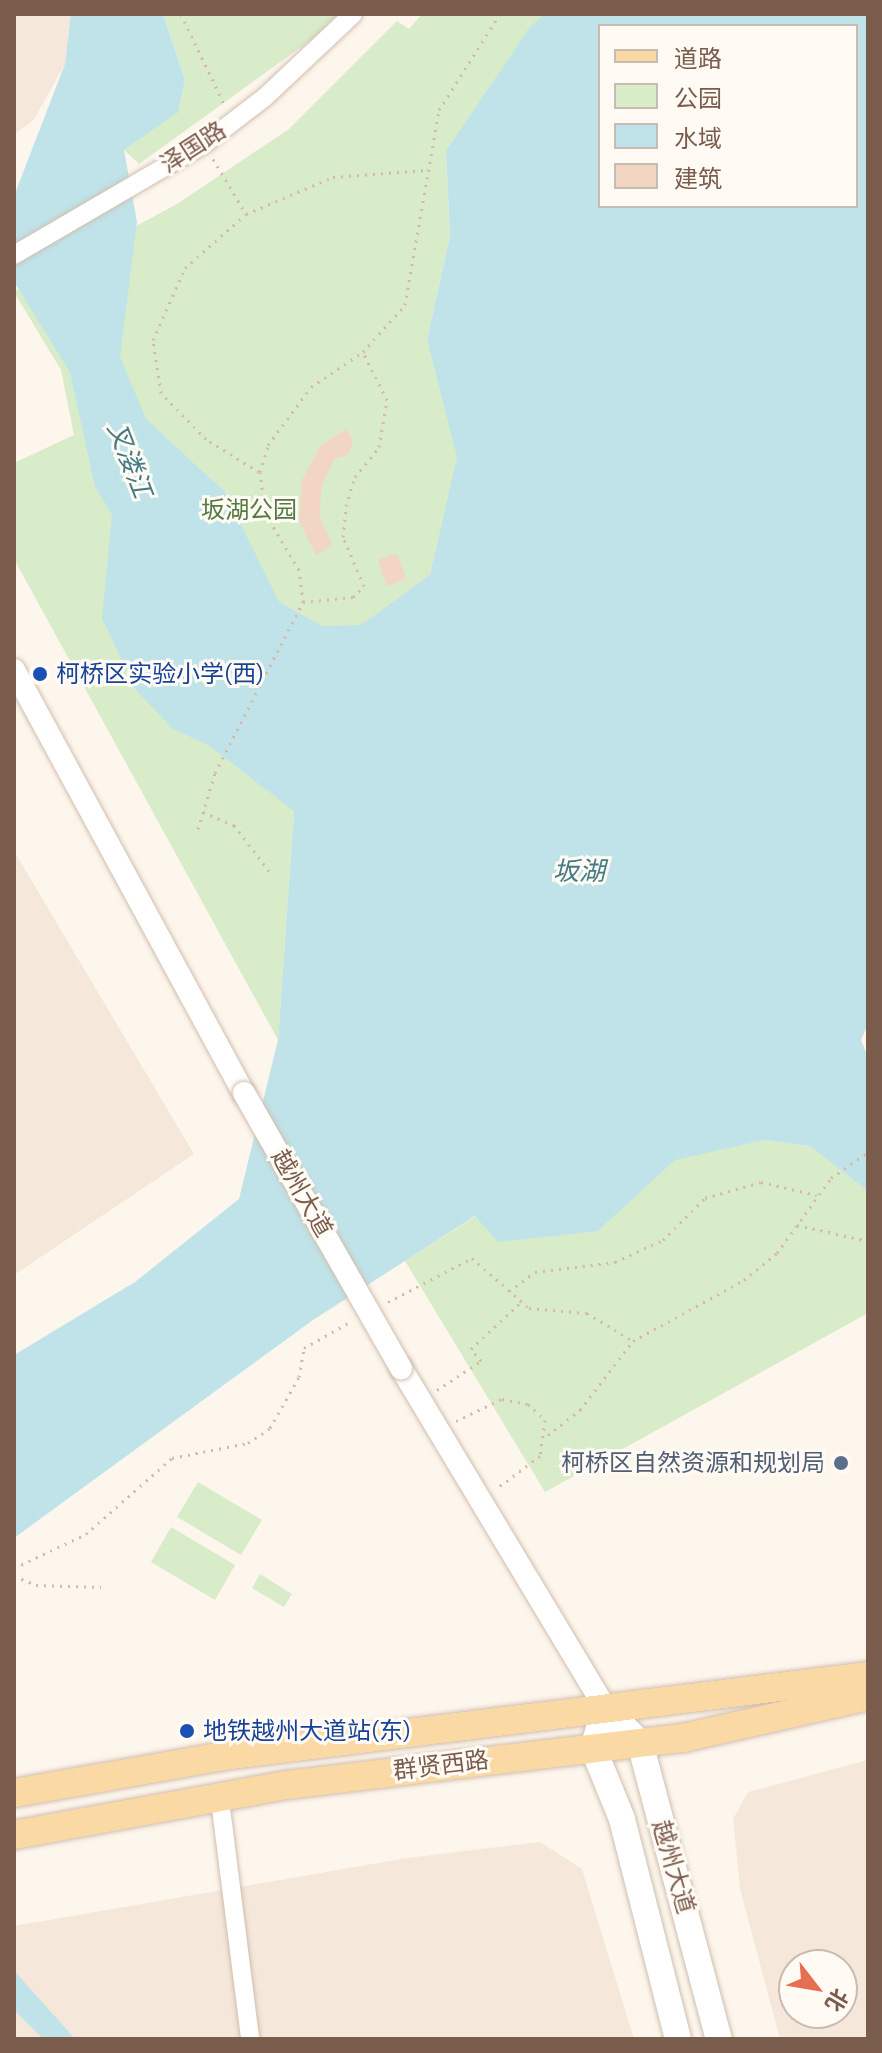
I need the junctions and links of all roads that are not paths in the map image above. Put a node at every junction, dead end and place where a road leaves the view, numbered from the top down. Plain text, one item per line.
1 (353, 14) edge
2 (14, 255) edge
3 (14, 670) edge
4 (868, 1676) edge
5 (868, 1696) edge
6 (605, 1708) junction
7 (640, 1743) junction
8 (593, 1748) junction
9 (14, 1793) edge
10 (220, 1800) junction
11 (14, 1835) edge
12 (250, 2039) edge
13 (678, 2039) edge
14 (719, 2039) edge

1 - 2 street, 泽国路
3 - 6 street, 越州大道, bridge
4 - 6 main road, 群贤西路
5 - 7 main road, 群贤西路
6 - 7 main road, 越州大道
6 - 8 main road
6 - 9 main road, 群贤西路
7 - 8 main road, 群贤西路
7 - 14 main road, 越州大道
8 - 10 main road, 群贤西路
8 - 13 main road, 越州大道
10 - 11 main road, 群贤西路
10 - 12 street

